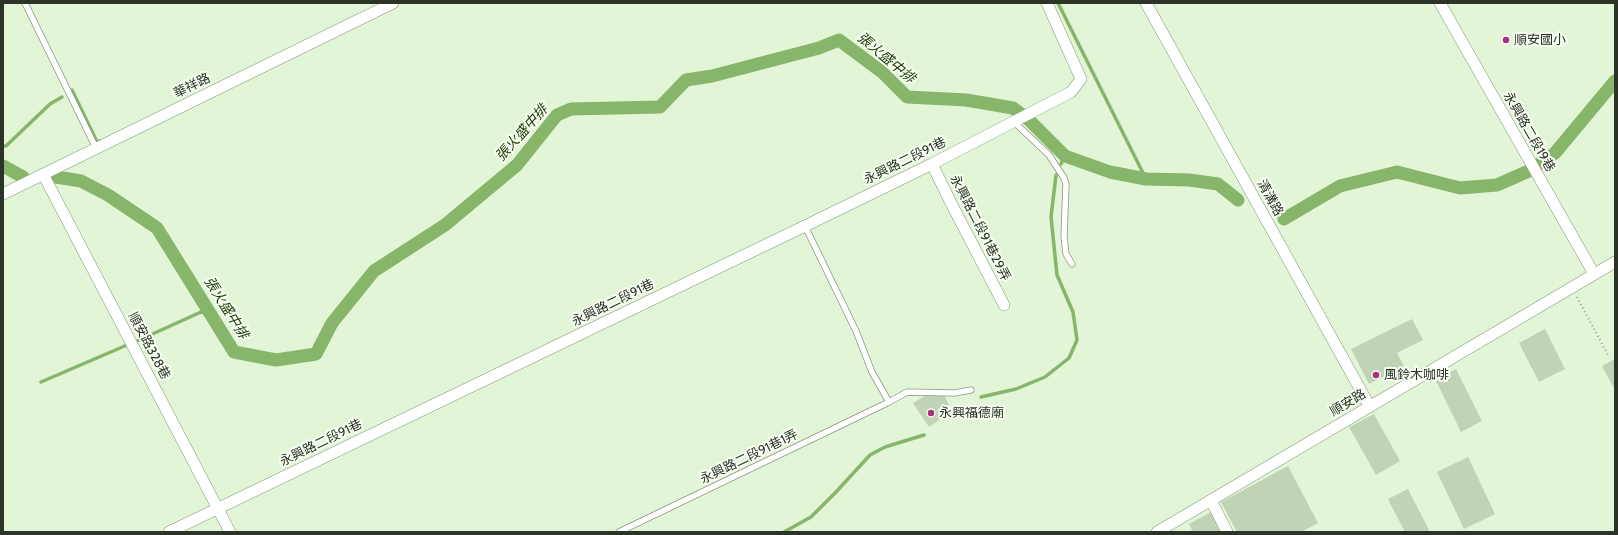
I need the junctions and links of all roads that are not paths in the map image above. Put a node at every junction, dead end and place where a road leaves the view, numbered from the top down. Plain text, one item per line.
1 (25, 3) edge
2 (393, 3) edge
3 (1047, 3) edge
4 (1146, 3) edge
5 (1440, 3) edge
6 (1016, 120) junction
7 (96, 148) junction
8 (932, 164) junction
9 (43, 174) junction
10 (3, 194) edge
11 (805, 226) junction
12 (1615, 262) edge
13 (1072, 264) dead end
14 (1594, 274) junction
15 (1004, 305) dead end
16 (972, 390) dead end
17 (889, 402) junction
18 (1370, 406) junction
19 (1211, 500) junction
20 (218, 508) junction
21 (169, 532) edge
22 (230, 532) edge
23 (619, 532) edge
24 (1157, 532) edge
25 (1227, 532) edge

1 - 7 lane
2 - 7 street, 華祥路
3 - 6 street, 永興路二段91巷
4 - 18 street, 清溝路
5 - 14 street, 永興路二段19巷
6 - 8 street, 永興路二段91巷
6 - 13 lane
7 - 9 street, 華祥路
8 - 11 street, 永興路二段91巷
8 - 15 street, 永興路二段91巷29弄
9 - 10 street, 華祥路
9 - 20 street, 順安路328巷
11 - 17 lane
11 - 20 street, 永興路二段91巷
12 - 14 street, 順安路
14 - 18 street, 順安路
16 - 17 lane, 永興路二段91巷1弄
17 - 23 lane, 永興路二段91巷1弄
18 - 19 street, 順安路
19 - 24 street, 順安路
19 - 25 street
20 - 21 street, 永興路二段91巷
20 - 22 street, 順安路328巷

